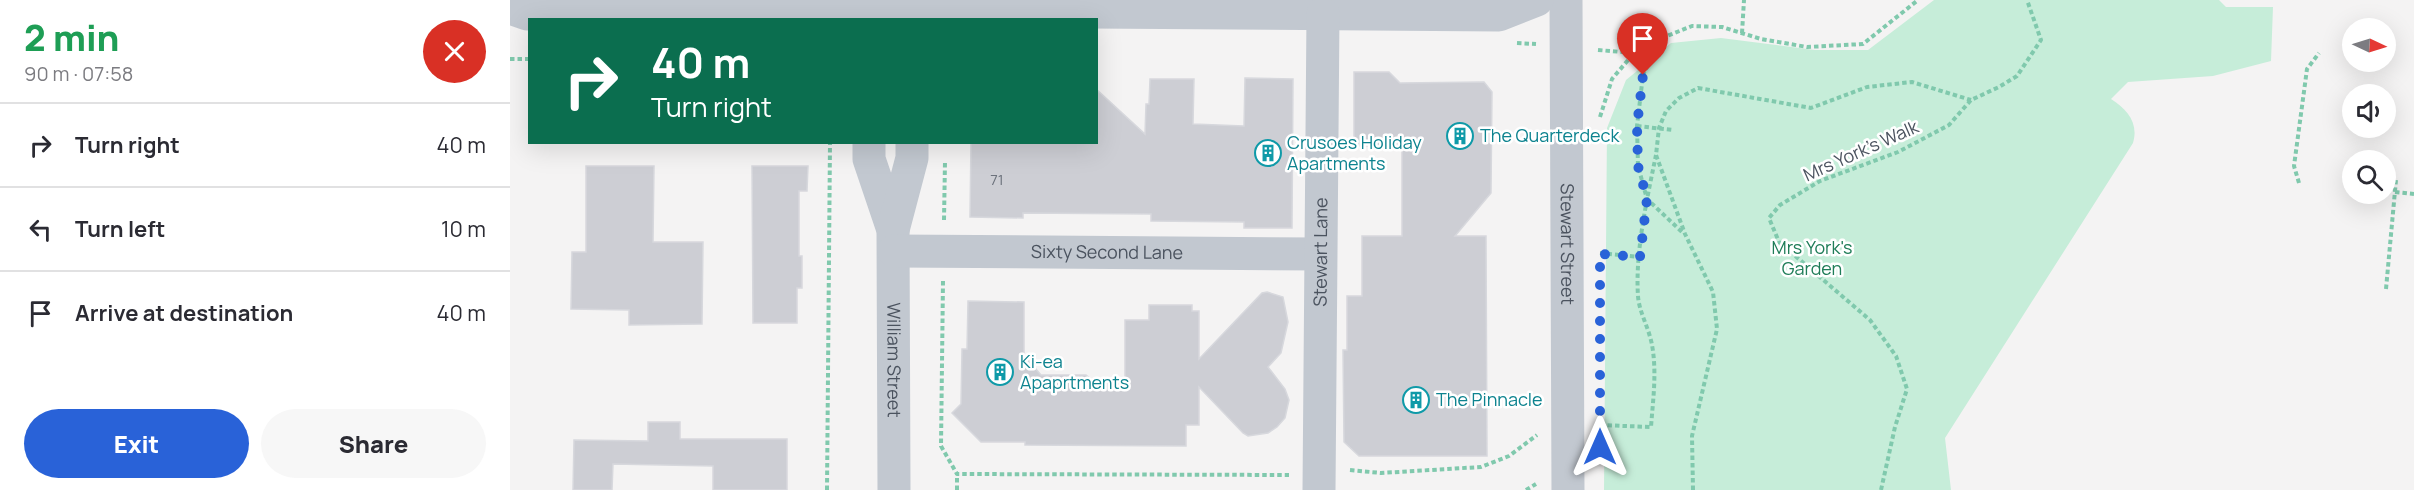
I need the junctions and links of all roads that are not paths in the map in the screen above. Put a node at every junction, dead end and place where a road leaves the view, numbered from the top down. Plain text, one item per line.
1 (1537, 0) edge
2 (1566, 0) edge
3 (510, 8) edge
4 (867, 10) edge
5 (910, 10) edge
6 (1323, 14) junction
7 (868, 144) edge
8 (912, 144) edge
9 (893, 241) junction
10 (1320, 254) junction
11 (1308, 482) edge
12 (894, 490) edge
13 (1569, 490) edge

1 - 6 street
2 - 13 street, Stewart Street
3 - 4 street
4 - 5 street
5 - 6 street
6 - 10 street, Stewart Lane
7 - 9 street, William Street
8 - 9 street, William Street
9 - 10 street, Sixty Second Lane
9 - 12 street, William Street
10 - 11 street, Stewart Lane

